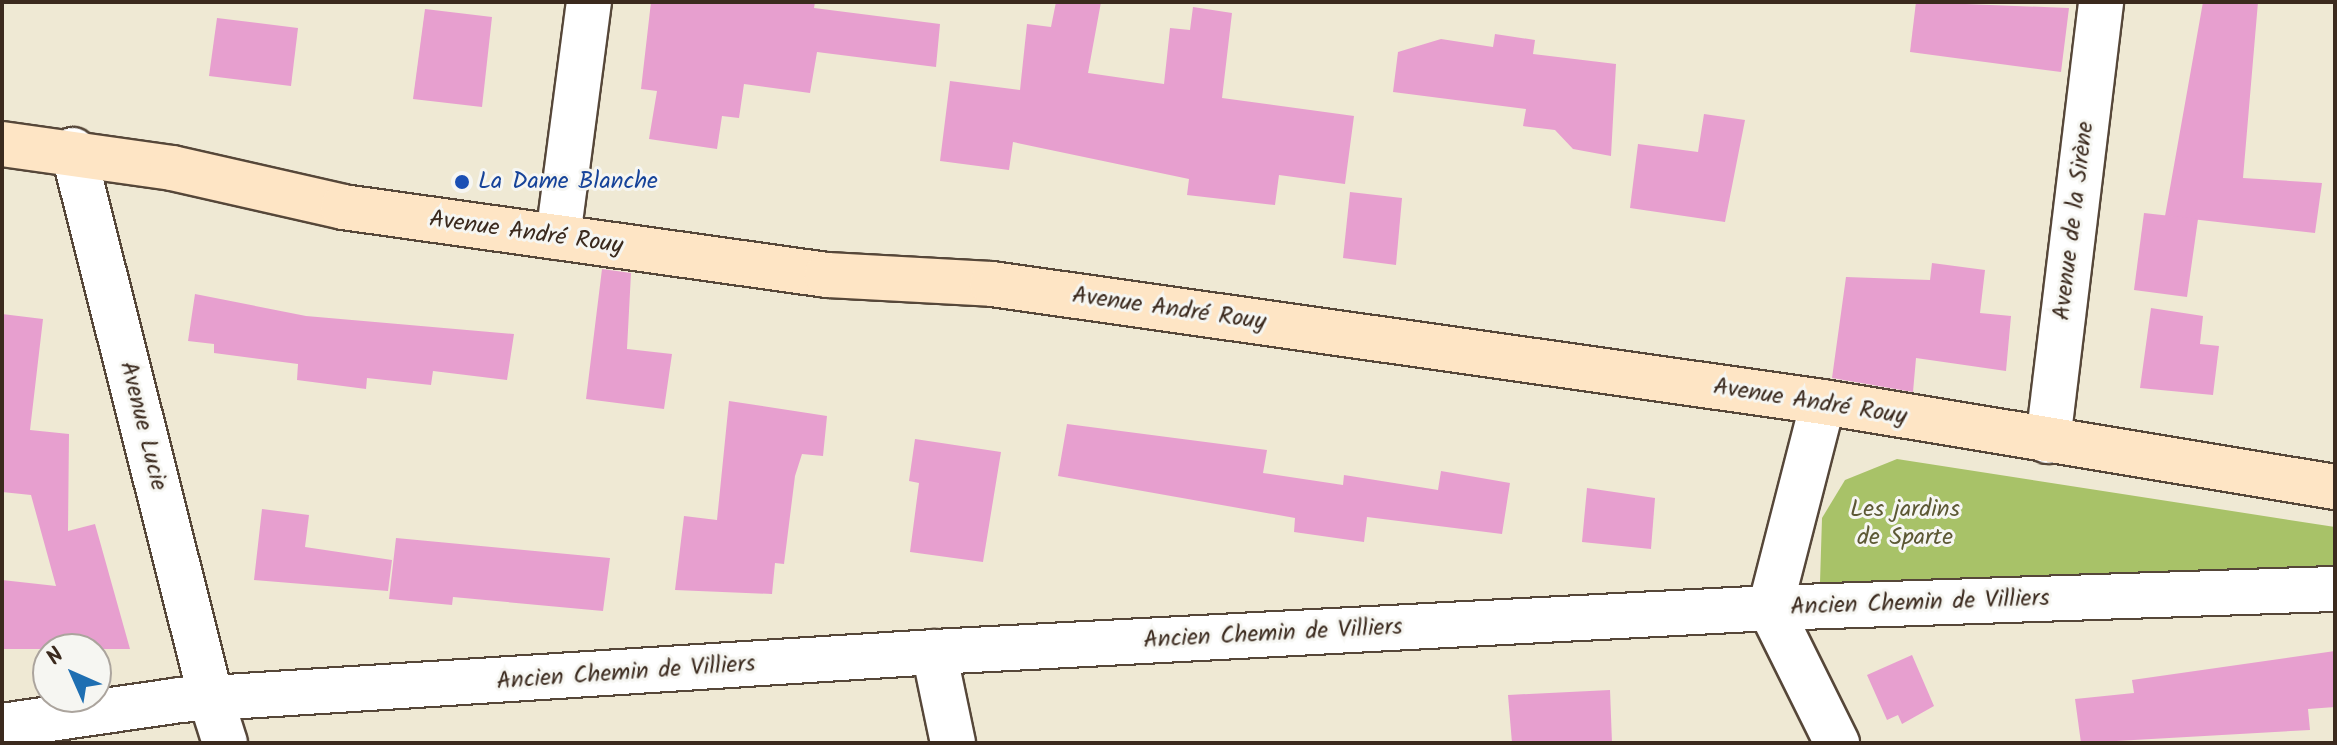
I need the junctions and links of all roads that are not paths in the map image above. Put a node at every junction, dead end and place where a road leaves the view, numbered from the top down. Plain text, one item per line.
1 (589, 2) edge
2 (2101, 2) edge
3 (2, 144) edge
4 (73, 150) junction
5 (558, 237) junction
6 (1823, 402) junction
7 (2048, 441) junction
8 (2335, 487) edge
9 (2335, 589) edge
10 (1770, 608) junction
11 (934, 652) junction
12 (212, 702) junction
13 (2, 726) edge
14 (225, 743) edge
15 (953, 743) edge
16 (1837, 743) edge

1 - 5 street
2 - 7 street, Avenue de la Sirène
3 - 4 main road, Avenue André Rouy
4 - 5 main road, Avenue André Rouy
4 - 12 street, Avenue Lucie
5 - 6 main road, Avenue André Rouy
6 - 7 main road, Avenue André Rouy
6 - 10 street
7 - 8 main road, Avenue André Rouy
9 - 10 street, Ancien Chemin de Villiers
10 - 11 street, Ancien Chemin de Villiers
10 - 16 street
11 - 12 street, Ancien Chemin de Villiers
11 - 15 street
12 - 13 street, Ancien Chemin de Villiers
12 - 14 street, Avenue Lucie

